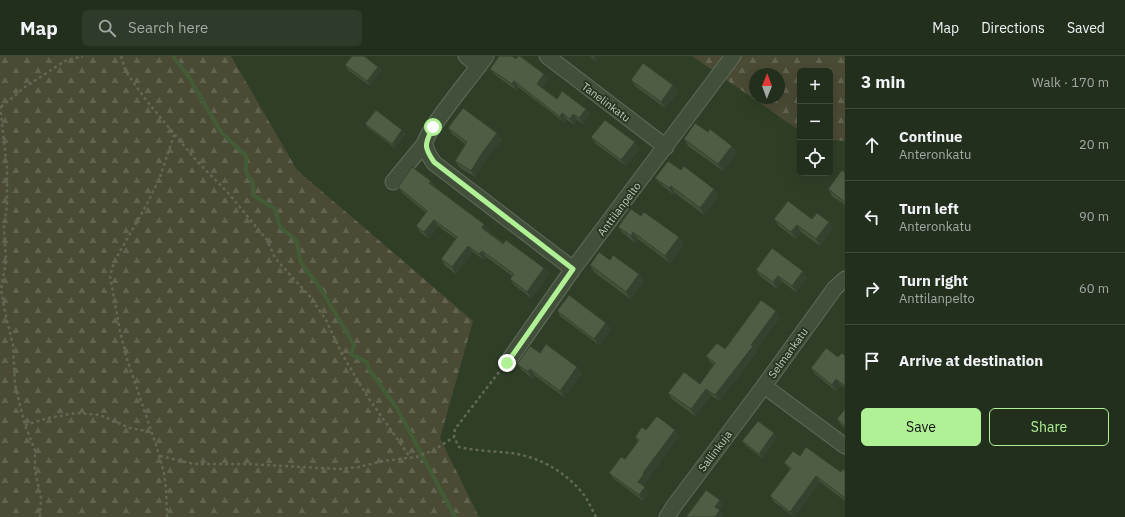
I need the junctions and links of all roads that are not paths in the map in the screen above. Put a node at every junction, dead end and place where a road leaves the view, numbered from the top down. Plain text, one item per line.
1 (466, 56) edge
2 (547, 56) edge
3 (733, 56) edge
4 (483, 61) edge
5 (425, 143) junction
6 (666, 147) junction
7 (393, 182) dead end
8 (573, 269) junction
9 (845, 279) edge
10 (507, 363) road end
11 (764, 386) junction
12 (845, 446) edge
13 (667, 517) edge

1 - 4 street
2 - 6 street, Tanelinkatu
3 - 6 street, Anttilanpelto
4 - 5 street
5 - 7 street
5 - 8 street
6 - 8 street, Anttilanpelto
8 - 10 street, Anttilanpelto
9 - 11 street, Selmankatu
11 - 12 street, Selmankatu
11 - 13 street, Sallinkuja

